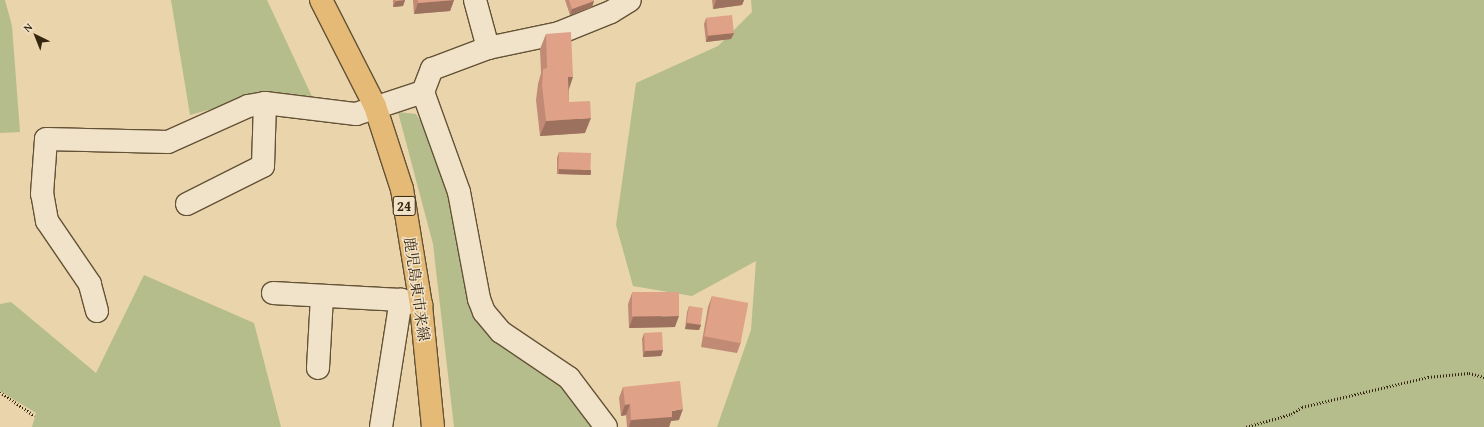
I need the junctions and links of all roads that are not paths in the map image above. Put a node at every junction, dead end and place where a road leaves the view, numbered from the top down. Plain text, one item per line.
1 (321, 0) edge
2 (475, 0) edge
3 (630, 0) edge
4 (488, 48) junction
5 (423, 92) junction
6 (265, 103) junction
7 (376, 106) junction
8 (187, 204) dead end
9 (273, 293) dead end
10 (322, 296) junction
11 (411, 302) junction
12 (97, 311) dead end
13 (318, 368) dead end
14 (381, 427) edge
15 (433, 427) edge
16 (606, 427) edge

1 - 7 main road, 鹿児島東市来線 / 24
2 - 4 street
3 - 4 street
4 - 5 street
5 - 7 street
5 - 16 street
6 - 7 street
6 - 8 street
6 - 12 street
7 - 11 main road, 鹿児島東市来線 / 24
9 - 10 street
10 - 11 street
10 - 13 street
11 - 14 street
11 - 15 main road, 鹿児島東市来線 / 24

